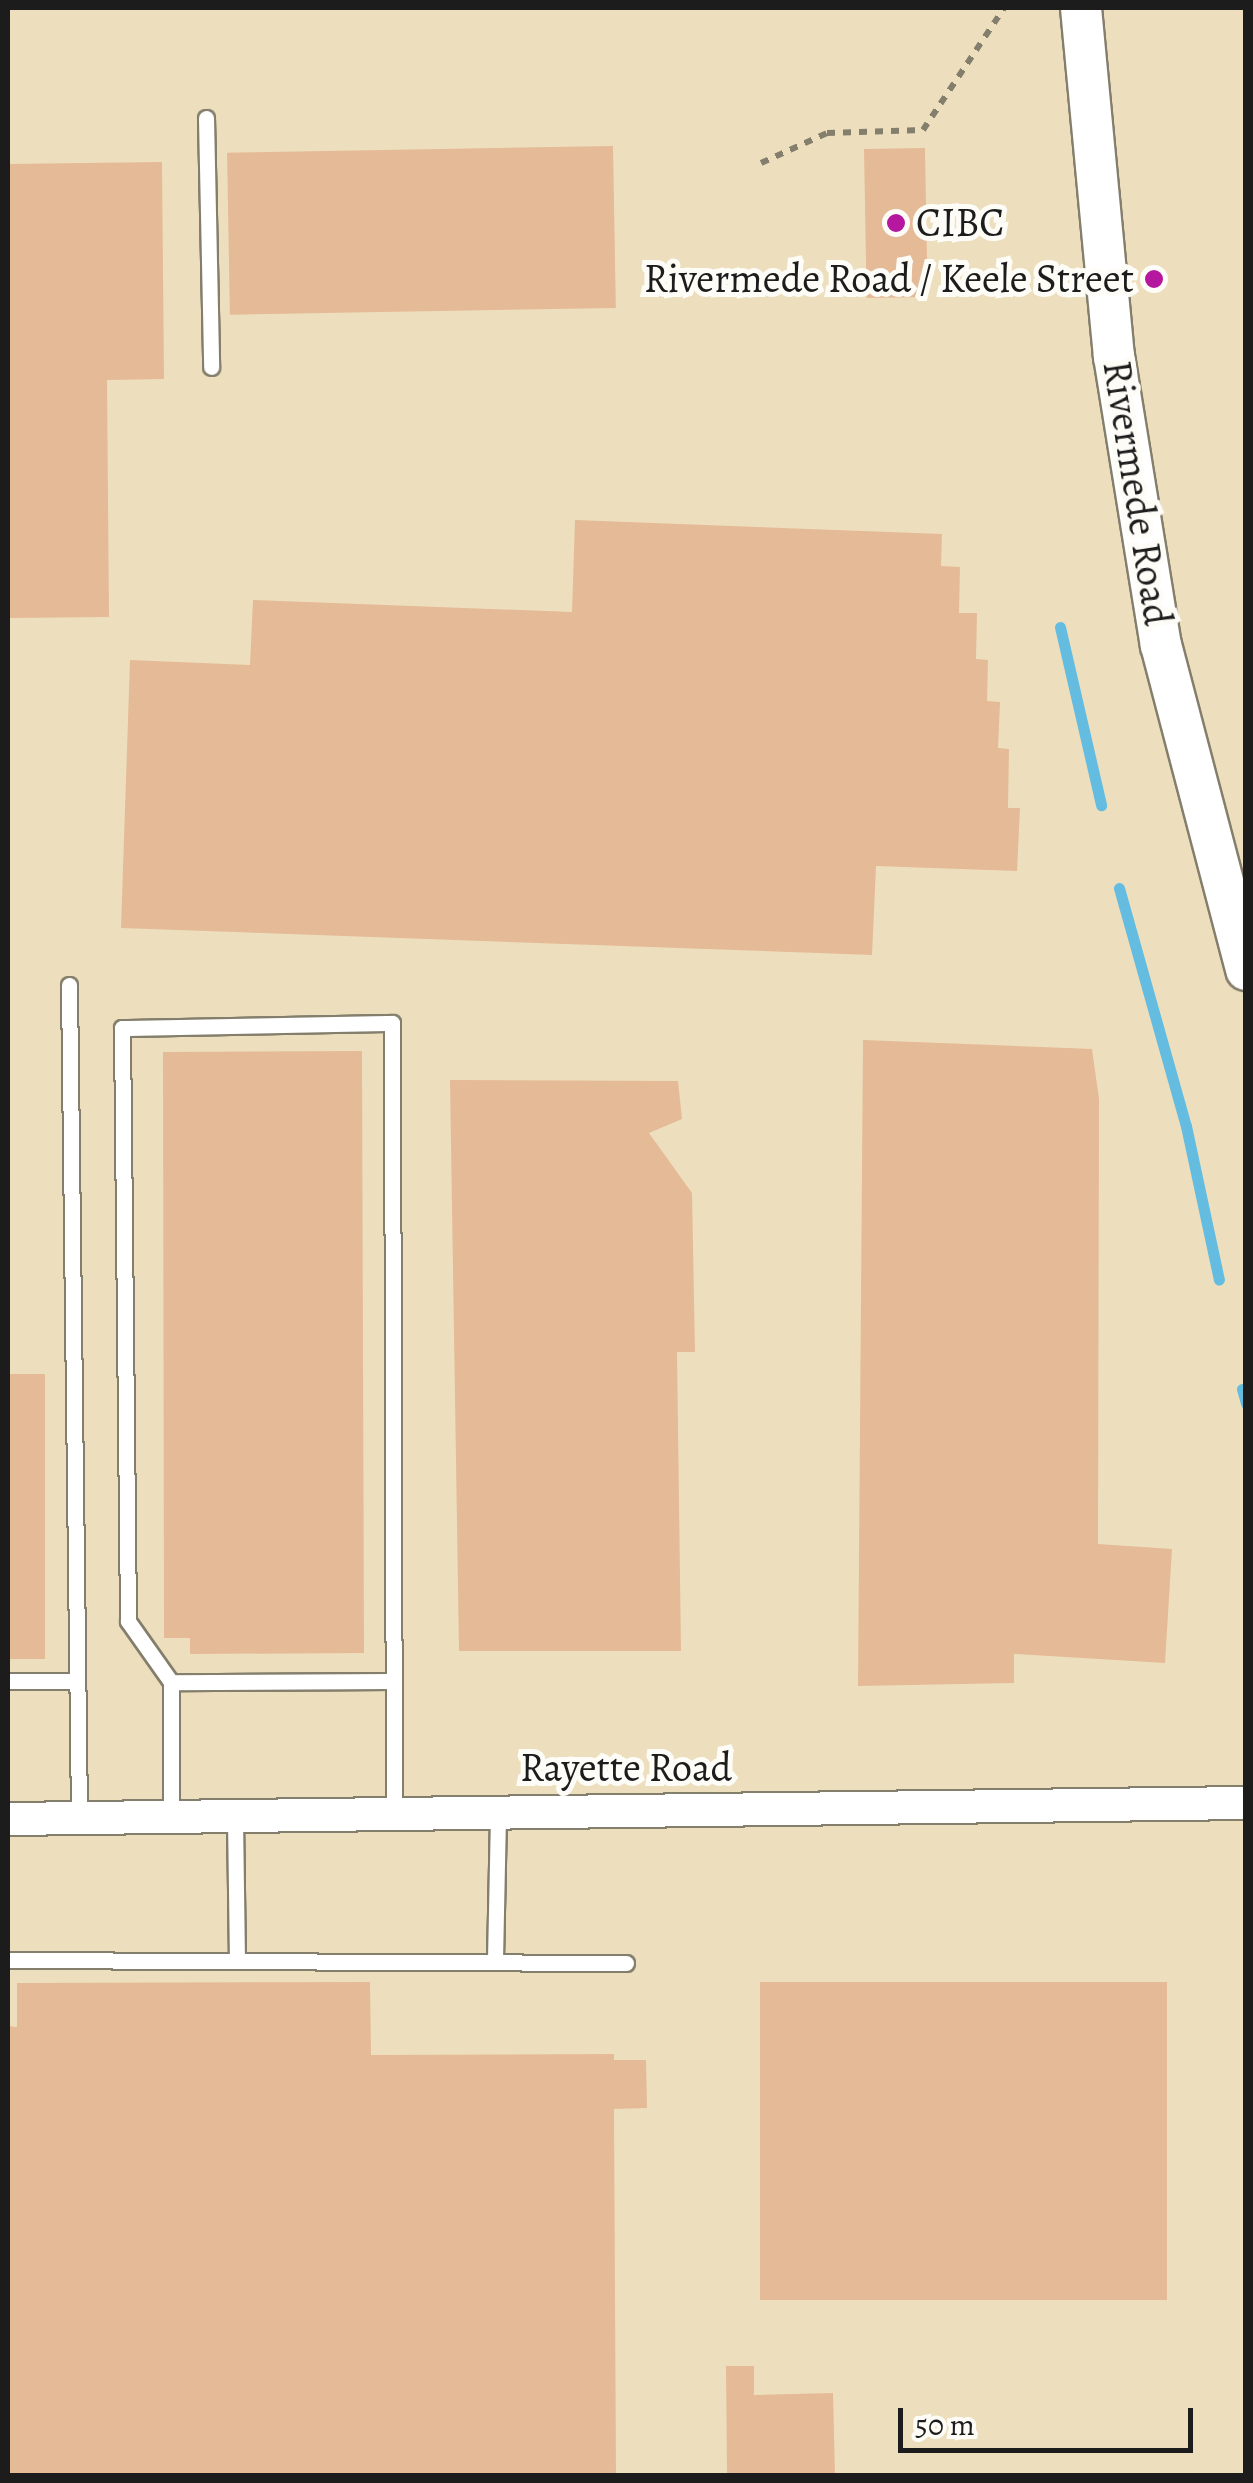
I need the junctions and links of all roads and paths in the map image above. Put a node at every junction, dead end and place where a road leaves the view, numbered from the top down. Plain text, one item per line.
1 (1004, 8) edge
2 (1081, 8) edge
3 (206, 118) dead end
4 (761, 163) dead end
5 (211, 367) dead end
6 (1246, 970) edge
7 (69, 985) dead end
8 (77, 1680) junction
9 (8, 1681) edge
10 (171, 1682) junction
11 (391, 1682) junction
12 (1246, 1803) edge
13 (498, 1812) junction
14 (394, 1815) junction
15 (171, 1817) junction
16 (235, 1818) junction
17 (79, 1819) junction
18 (8, 1820) edge
19 (237, 1958) junction
20 (495, 1959) junction
21 (8, 1960) edge
22 (626, 1963) dead end

1 - 4 path
2 - 6 street, Rivermede Road
3 - 5 lane
7 - 8 lane
8 - 9 lane
8 - 17 lane
10 - 11 lane
10 - 11 lane
10 - 15 lane
11 - 14 lane
12 - 13 street, Rayette Road
13 - 14 street, Rayette Road
13 - 20 lane
14 - 16 street, Rayette Road
15 - 16 street, Rayette Road
15 - 17 street, Rayette Road
16 - 19 lane
17 - 18 street, Rayette Road
19 - 20 lane
19 - 21 lane
20 - 22 lane

